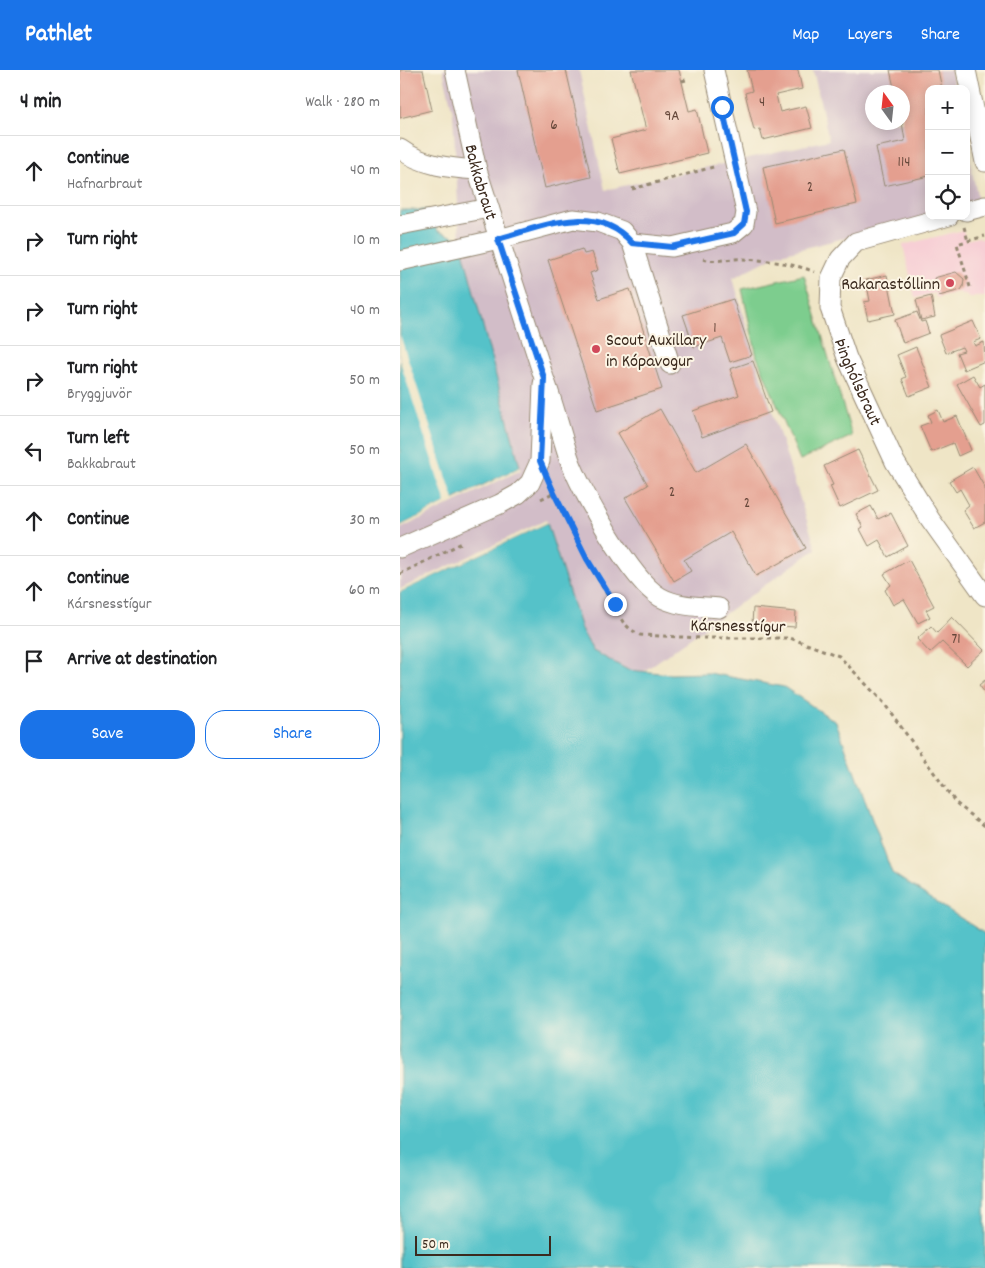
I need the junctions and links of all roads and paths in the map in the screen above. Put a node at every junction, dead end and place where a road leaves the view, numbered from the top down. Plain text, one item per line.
1 (455, 70) edge
2 (714, 70) edge
3 (966, 70) edge
4 (400, 149) edge
5 (985, 162) edge
6 (714, 167) dead end
7 (477, 170) junction
8 (632, 189) dead end
9 (985, 206) edge
10 (489, 208) junction
11 (970, 211) edge
12 (935, 220) edge
13 (400, 225) edge
14 (985, 236) edge
15 (498, 239) junction
16 (632, 243) junction
17 (739, 258) dead end
18 (400, 261) edge
19 (831, 278) junction
20 (970, 287) dead end
21 (670, 364) dead end
22 (544, 378) junction
23 (540, 461) junction
24 (400, 548) edge
25 (985, 596) edge
26 (719, 608) dead end
27 (985, 826) edge

1 - 7 street, Bakkabraut
2 - 16 street
3 - 5 street
4 - 7 street
6 - 8 path
7 - 10 street, Bakkabraut
9 - 11 street
10 - 13 street
10 - 15 street, Bakkabraut
12 - 19 street, Þinghólsbraut
14 - 20 path
15 - 16 street
15 - 18 street
15 - 22 street, Bakkabraut
16 - 21 street
17 - 19 path
19 - 25 street, Þinghólsbraut
22 - 23 street
22 - 26 street, Bakkabraut
23 - 24 street
23 - 27 path, Kársnesstígur

